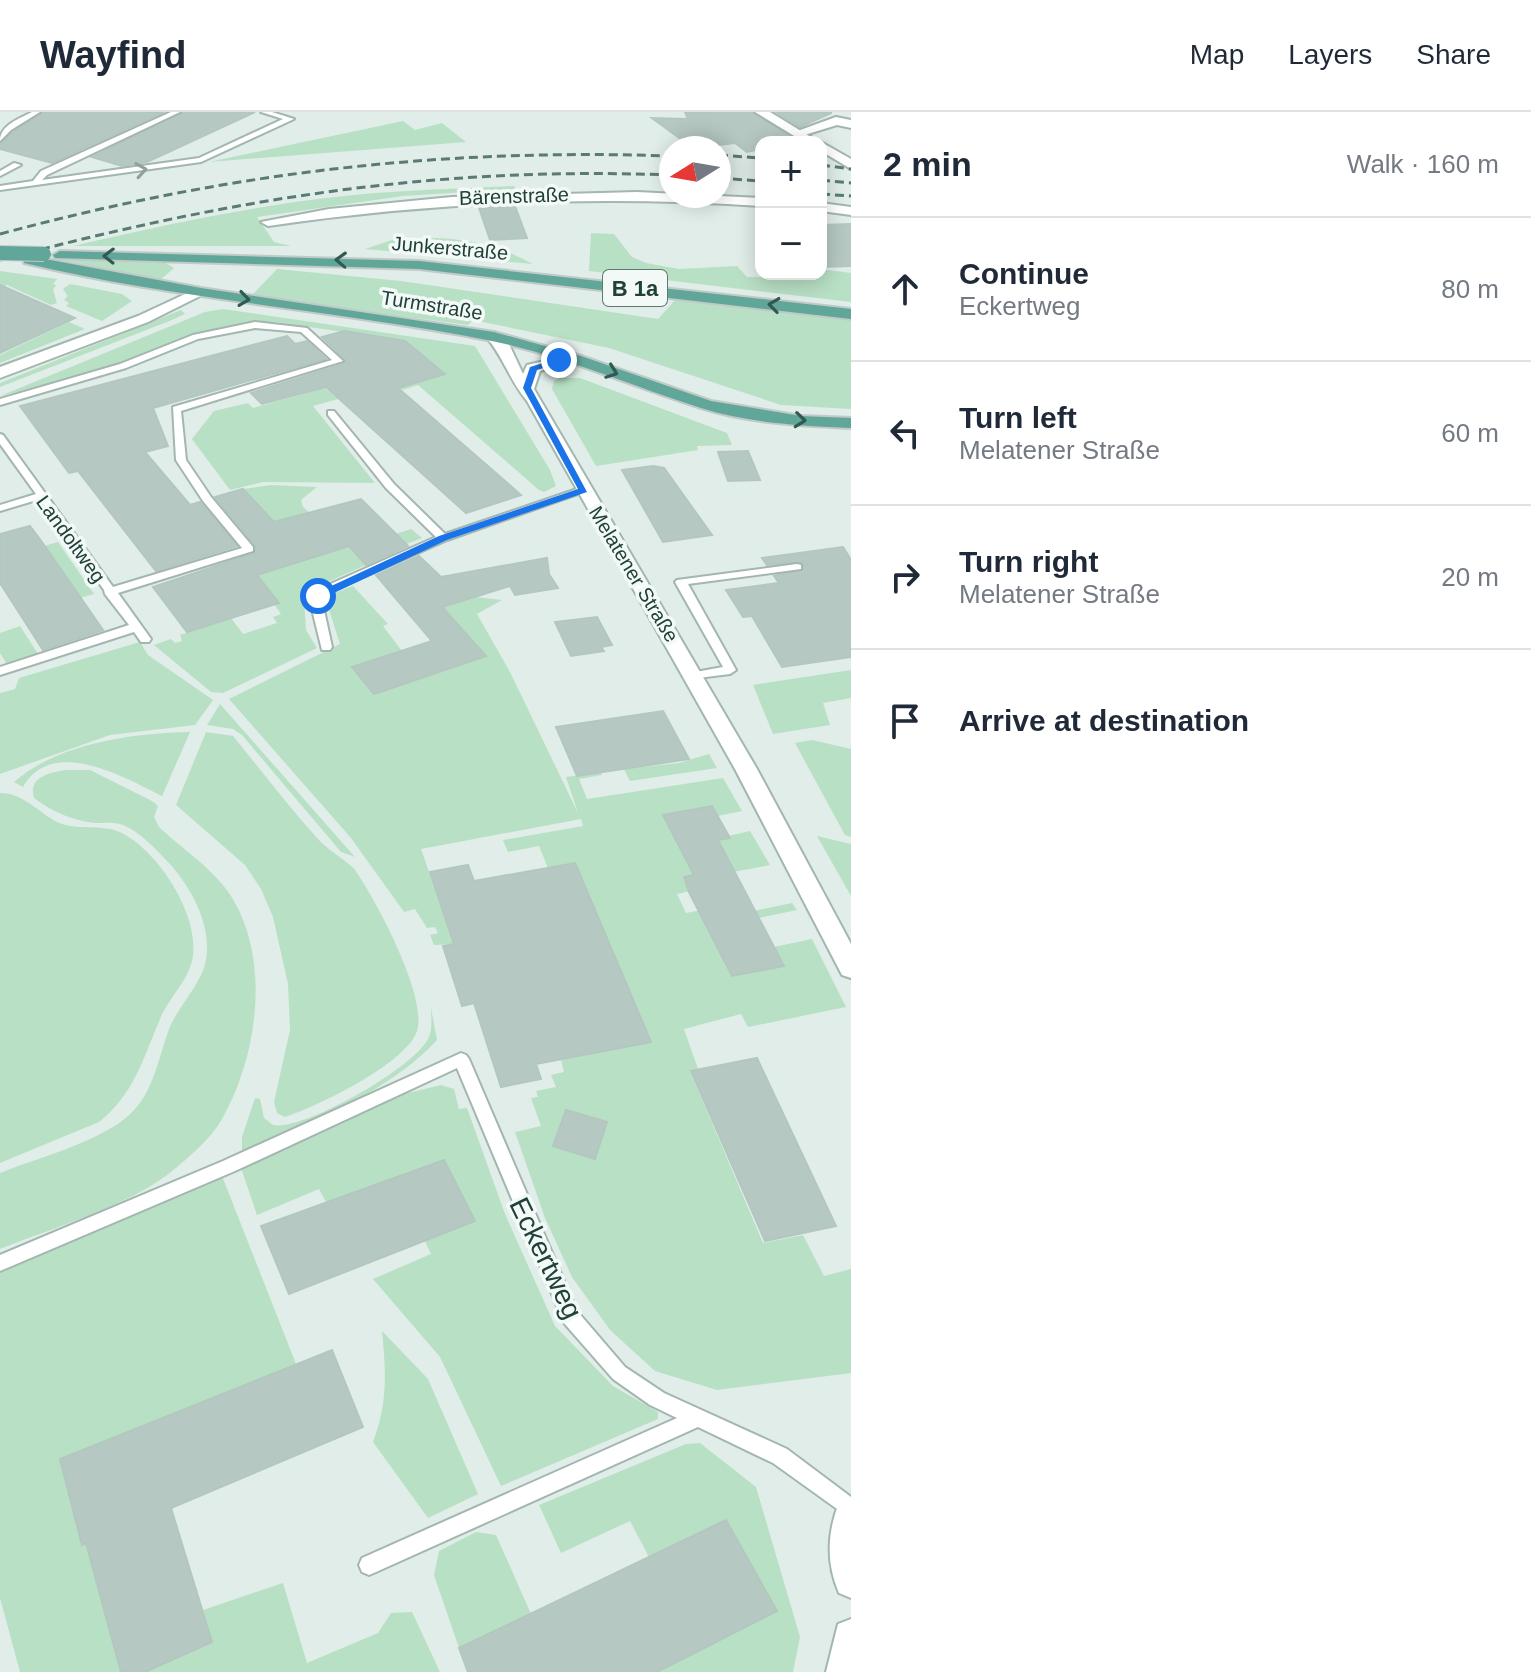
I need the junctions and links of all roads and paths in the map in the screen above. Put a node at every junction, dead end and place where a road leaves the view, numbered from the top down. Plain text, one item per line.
1 (37, 112) edge
2 (177, 112) edge
3 (264, 112) edge
4 (761, 112) edge
5 (851, 124) edge
6 (798, 133) junction
7 (803, 136) edge
8 (0, 139) edge
9 (827, 150) edge
10 (17, 165) dead end
11 (851, 165) edge
12 (102, 166) dead end
13 (0, 174) edge
14 (73, 179) junction
15 (36, 182) junction
16 (0, 188) edge
17 (755, 202) edge
18 (827, 208) edge
19 (851, 211) edge
20 (268, 222) dead end
21 (0, 254) edge
22 (36, 257) junction
23 (215, 257) junction
24 (167, 286) junction
25 (201, 292) junction
26 (851, 314) edge
27 (109, 331) junction
28 (494, 337) junction
29 (575, 359) junction
30 (0, 373) edge
31 (527, 388) junction
32 (0, 402) edge
33 (331, 413) dead end
34 (851, 423) edge
35 (0, 437) edge
36 (584, 490) junction
37 (40, 496) junction
38 (0, 508) edge
39 (443, 538) junction
40 (797, 567) dead end
41 (109, 592) junction
42 (136, 627) junction
43 (145, 639) dead end
44 (326, 647) dead end
45 (0, 671) edge
46 (694, 676) junction
47 (851, 968) edge
48 (0, 1263) edge
49 (700, 1417) junction
50 (851, 1512) edge
51 (369, 1565) dead end
52 (851, 1581) edge
53 (851, 1637) edge
54 (844, 1672) edge

1 - 8 lane
2 - 15 lane
14 -> 3 lane
4 - 6 street
5 - 6 street
6 - 7 street
9 - 11 street
10 - 13 lane
12 - 14 lane
14 - 15 lane
15 - 16 lane
17 - 20 street, Bärenstraße
18 - 19 street
21 - 22 main road, Turmstraße / B 1a, bridge
23 -> 22 main road, Junkerstraße / B 1a
22 - 24 main road, Turmstraße / B 1a
23 - 24 main road
26 -> 23 main road, Junkerstraße / B 1a
24 - 25 main road, Turmstraße / B 1a
24 - 27 street
25 - 27 street
25 -> 28 main road, Turmstraße / B 1a
27 - 30 street
28 - 29 main road, Turmstraße / B 1a
28 - 31 street, Melatener Straße
29 - 31 street
29 -> 34 main road, Turmstraße / B 1a
31 - 36 street, Melatener Straße
32 - 41 lane
33 - 39 lane
35 - 37 lane, Landoltweg
36 - 39 lane
36 - 46 street, Melatener Straße
37 - 38 lane
37 - 41 lane, Landoltweg
39 - 44 lane
40 - 46 lane, Melatener Straße
41 - 42 lane, Landoltweg
42 - 43 lane, Landoltweg
42 - 45 lane
46 - 47 street, Melatener Straße
48 - 49 lane, Eckertweg
49 - 50 lane, Eckertweg
49 - 51 lane
50 - 52 street
53 - 54 street

